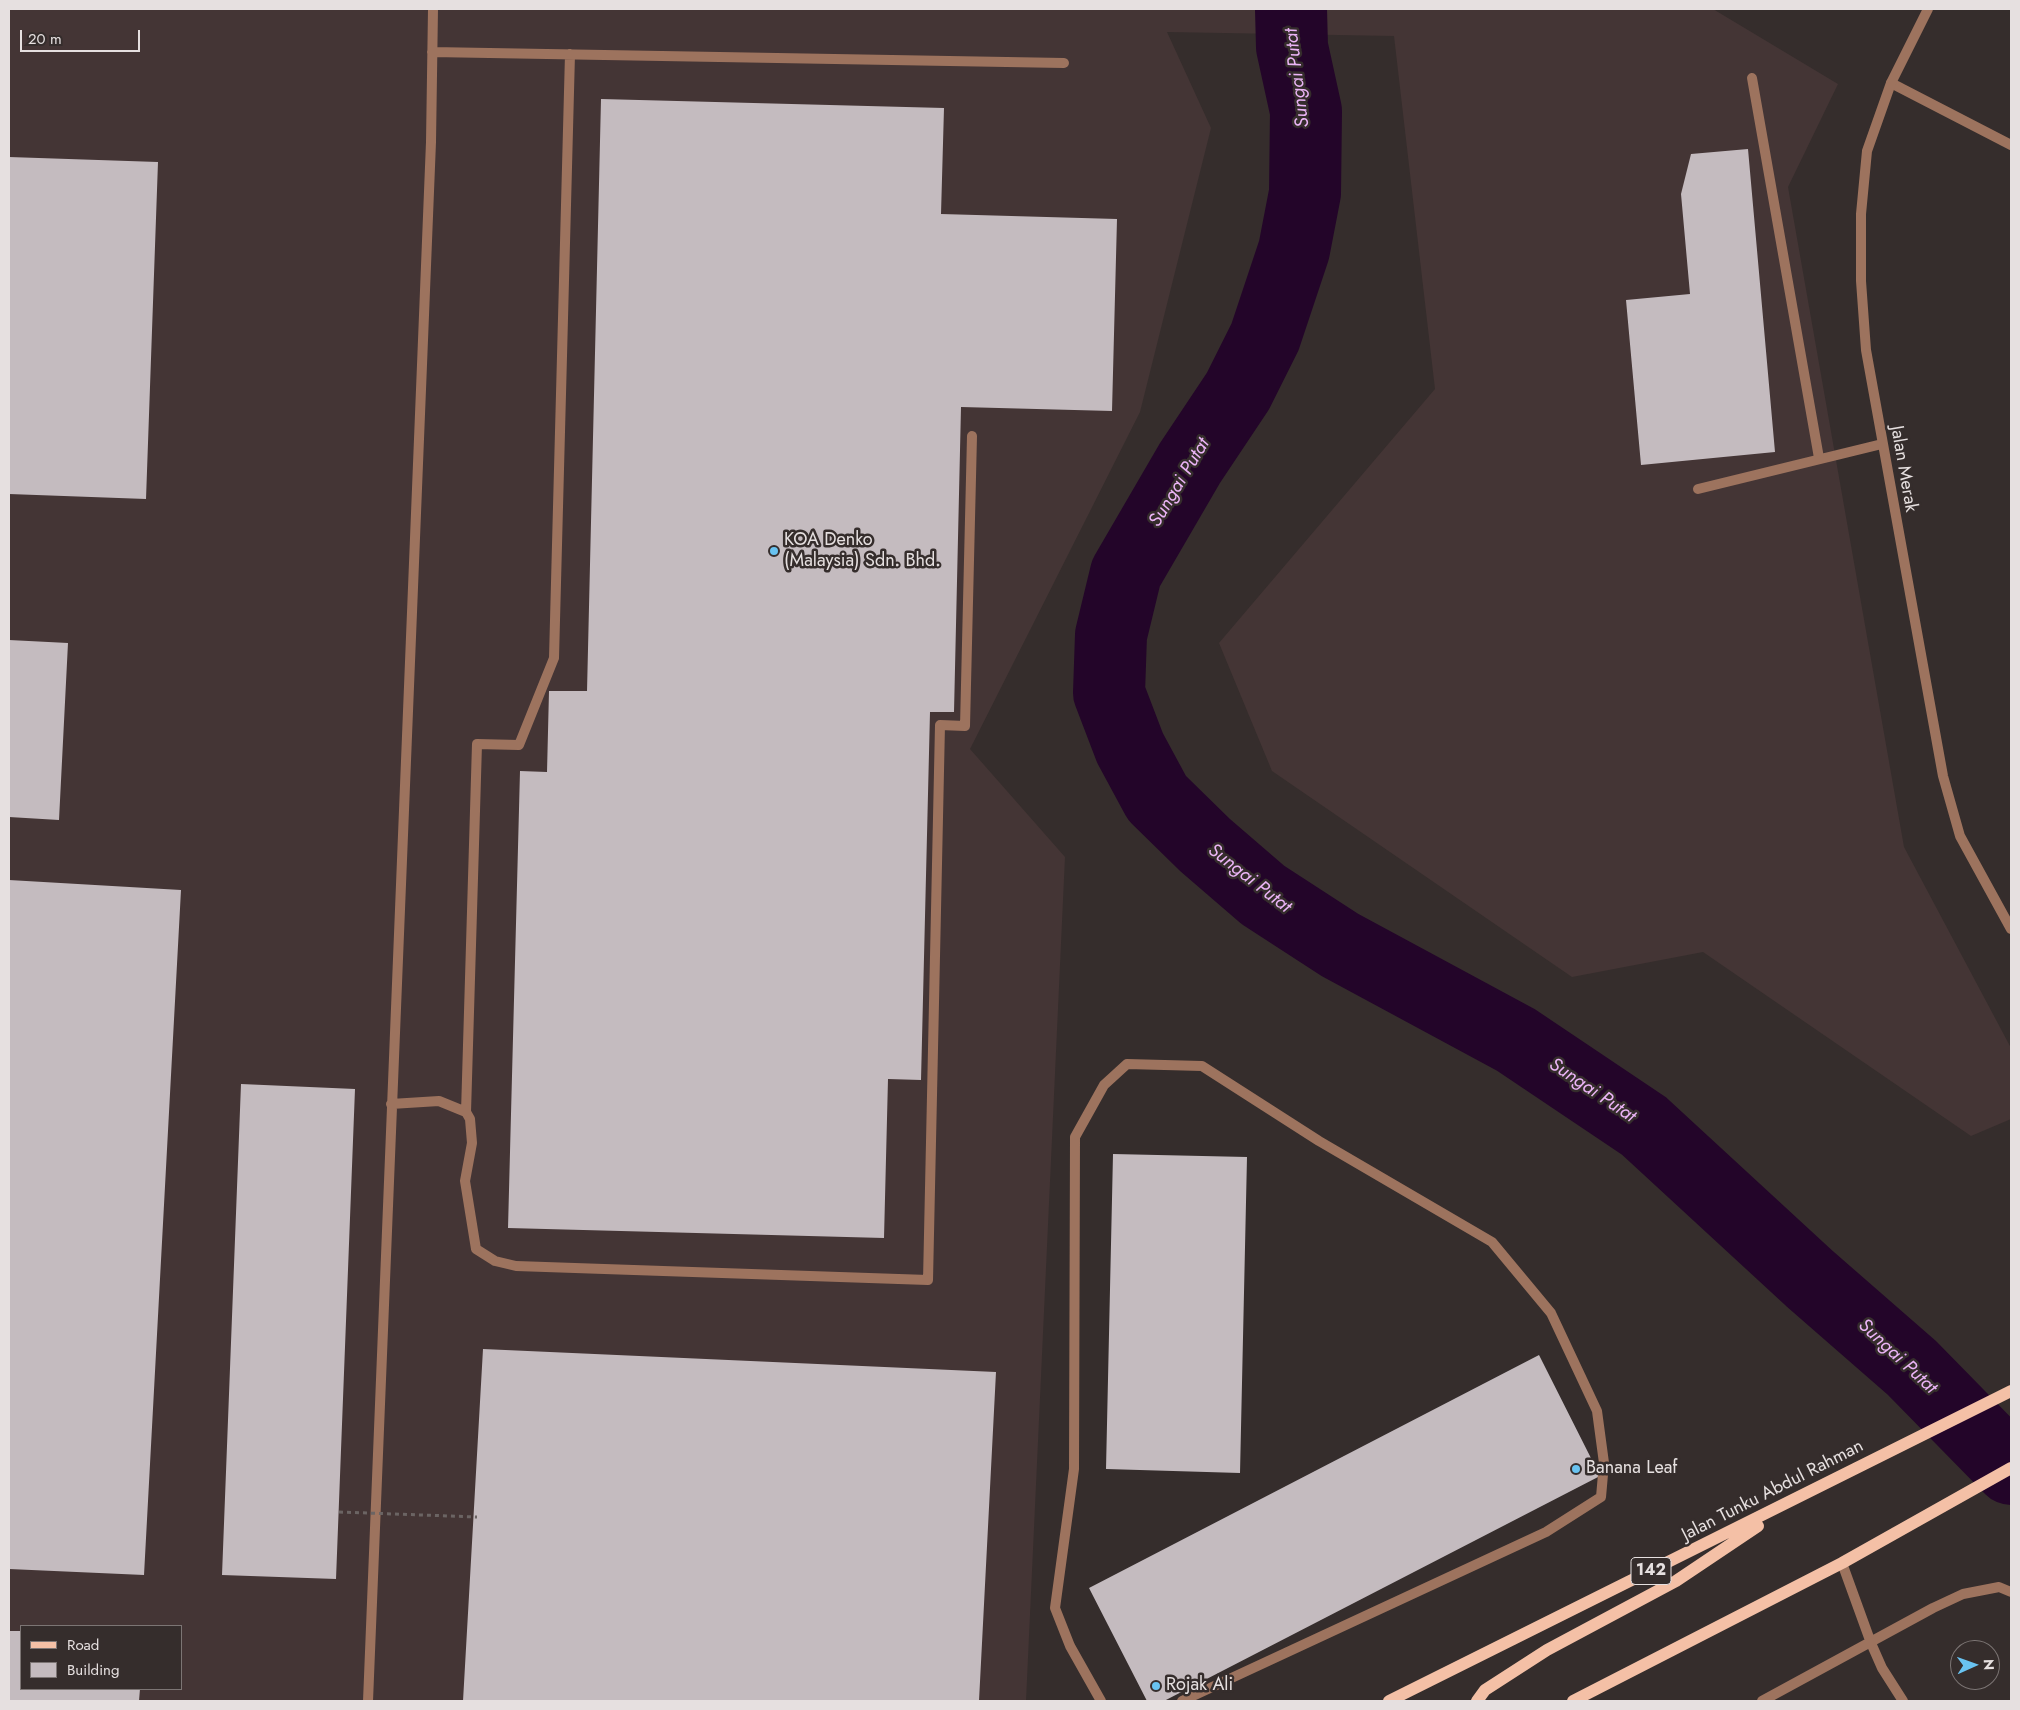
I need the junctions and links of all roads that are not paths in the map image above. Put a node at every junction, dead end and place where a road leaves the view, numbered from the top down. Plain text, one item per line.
1 (433, 9) edge
2 (1928, 9) edge
3 (432, 52) junction
4 (570, 54) junction
5 (1064, 63) dead end
6 (1752, 78) dead end
7 (1891, 83) junction
8 (2011, 145) edge
9 (972, 436) dead end
10 (1882, 444) junction
11 (1819, 458) junction
12 (1698, 489) dead end
13 (2011, 929) edge
14 (391, 1104) junction
15 (466, 1112) junction
16 (2011, 1391) edge
17 (2011, 1468) edge
18 (1802, 1497) junction
19 (1842, 1563) junction
20 (2011, 1592) edge
21 (1871, 1643) junction
22 (368, 1701) edge
23 (1101, 1701) edge
24 (1182, 1701) edge
25 (1388, 1701) edge
26 (1477, 1701) edge
27 (1573, 1701) edge
28 (1762, 1701) edge
29 (1903, 1701) edge

1 - 3 street
2 - 7 street, Jalan Merak
3 - 4 street
3 - 14 street
4 - 5 street
4 - 15 street
6 - 11 street
7 - 8 street
7 - 10 street, Jalan Merak
9 - 15 street
10 - 11 street
10 - 13 street, Jalan Merak
11 - 12 street
14 - 15 street
14 - 22 street
16 - 18 main road, Jalan Tunku Abdul Rahman / 142
17 - 19 main road
18 - 25 main road, Jalan Tunku Abdul Rahman / 142
18 - 26 main road
19 - 21 street
19 - 27 main road
20 - 21 street
21 - 28 street
21 - 29 street
23 - 24 street

